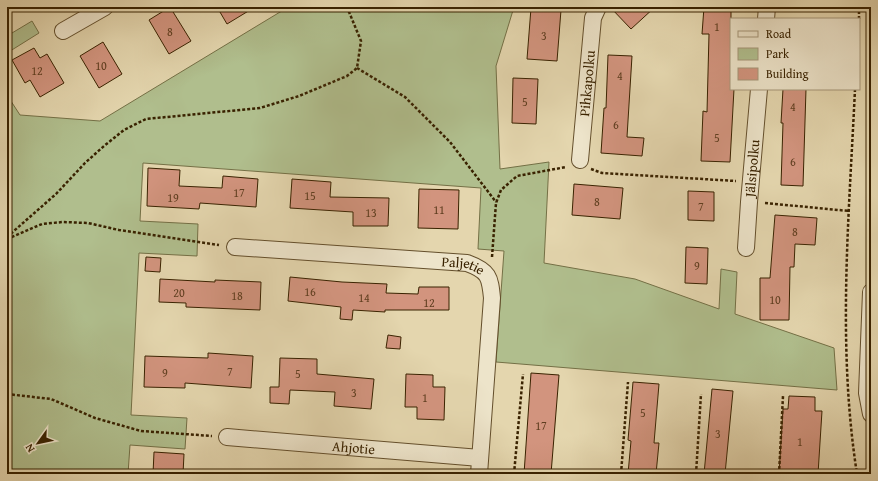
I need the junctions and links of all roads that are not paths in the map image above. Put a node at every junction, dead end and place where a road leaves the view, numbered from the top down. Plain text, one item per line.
1 (105, 7) edge
2 (598, 7) edge
3 (767, 7) edge
4 (766, 18) edge
5 (63, 31) dead end
6 (760, 90) edge
7 (580, 160) road end
8 (235, 247) road end
9 (746, 248) dead end
10 (871, 292) edge
11 (871, 414) edge
12 (227, 437) road end
13 (480, 458) junction
14 (479, 474) edge

1 - 5 street
2 - 7 street, Pihkapolku
3 - 4 street
6 - 9 street, Jälsipolku
8 - 13 street, Paljetie
10 - 11 street
12 - 13 street, Ahjotie
13 - 14 street, Paljetie

